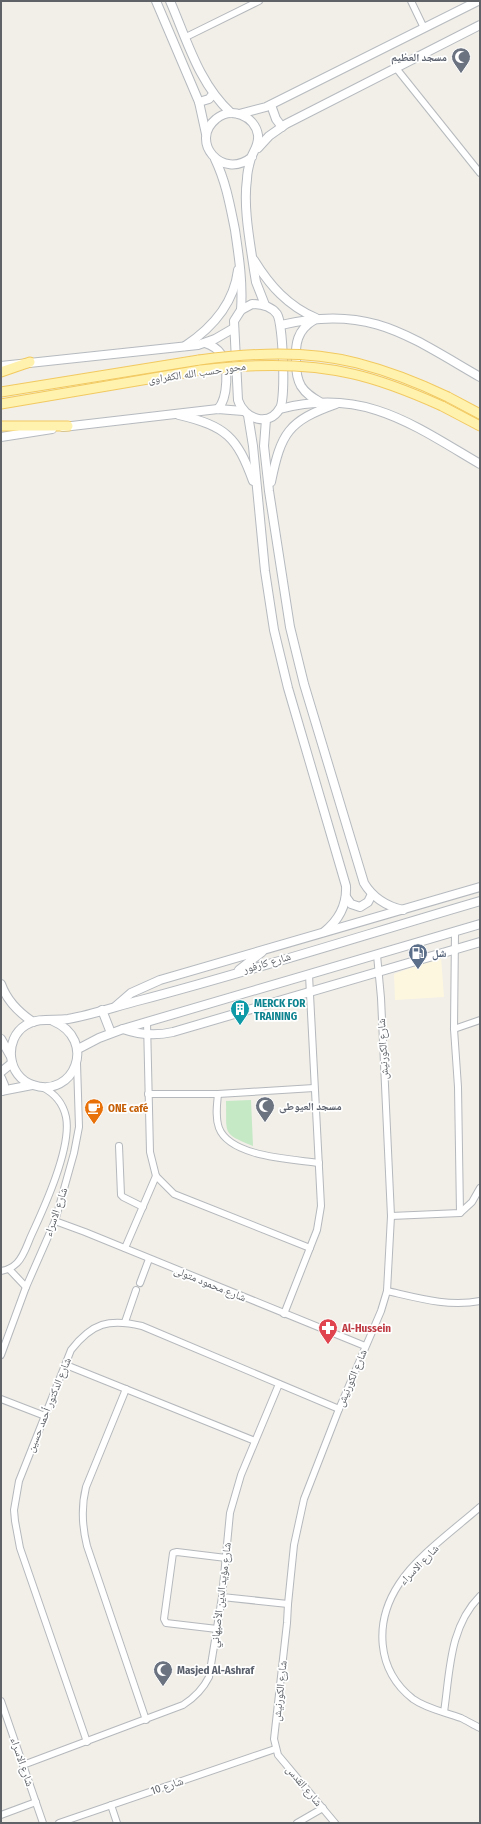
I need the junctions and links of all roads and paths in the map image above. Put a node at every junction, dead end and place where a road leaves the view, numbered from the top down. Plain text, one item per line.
1 (156, 1) edge
2 (170, 1) edge
3 (259, 1) edge
4 (411, 1) edge
5 (478, 1) edge
6 (480, 25) edge
7 (424, 28) junction
8 (186, 37) junction
9 (396, 68) junction
10 (213, 94) junction
11 (199, 102) junction
12 (271, 105) junction
13 (235, 113) junction
14 (282, 127) junction
15 (206, 138) junction
16 (254, 153) junction
17 (215, 158) junction
18 (480, 173) edge
19 (252, 258) junction
20 (240, 259) junction
21 (265, 305) junction
22 (241, 310) junction
23 (317, 318) junction
24 (281, 325) junction
25 (234, 328) junction
26 (205, 343) junction
27 (184, 347) junction
28 (30, 362) junction
29 (1, 366) edge
30 (1, 372) edge
31 (480, 377) edge
32 (1, 392) edge
33 (320, 402) junction
34 (341, 402) junction
35 (1, 404) edge
36 (218, 409) junction
37 (280, 409) junction
38 (246, 413) junction
39 (175, 414) junction
40 (480, 414) edge
41 (266, 419) junction
42 (1, 426) edge
43 (68, 426) junction
44 (480, 426) edge
45 (1, 437) edge
46 (480, 464) edge
47 (269, 491) junction
48 (257, 492) junction
49 (480, 887) edge
50 (460, 892) junction
51 (372, 894) junction
52 (346, 896) junction
53 (480, 901) edge
54 (403, 910) junction
55 (480, 924) edge
56 (324, 932) junction
57 (455, 932) junction
58 (480, 942) edge
59 (265, 949) junction
60 (454, 949) junction
61 (377, 955) junction
62 (236, 972) junction
63 (378, 972) junction
64 (309, 975) junction
65 (1, 984) edge
66 (310, 992) junction
67 (5, 1002) edge
68 (115, 1006) junction
69 (102, 1010) junction
70 (480, 1020) edge
71 (52, 1021) junction
72 (33, 1022) junction
73 (147, 1022) junction
74 (454, 1029) junction
75 (123, 1030) junction
76 (111, 1033) junction
77 (147, 1035) junction
78 (1, 1039) edge
79 (78, 1049) junction
80 (11, 1059) junction
81 (77, 1062) junction
82 (1, 1072) edge
83 (1, 1078) edge
84 (32, 1085) junction
85 (42, 1087) junction
86 (314, 1088) junction
87 (2, 1091) edge
88 (148, 1094) junction
89 (218, 1094) junction
90 (119, 1146) dead end
91 (319, 1163) junction
92 (156, 1176) junction
93 (480, 1188) edge
94 (143, 1207) junction
95 (460, 1212) junction
96 (391, 1216) junction
97 (55, 1221) junction
98 (124, 1248) junction
99 (310, 1248) junction
100 (149, 1259) junction
101 (9, 1269) junction
102 (1, 1271) edge
103 (140, 1283) dead end
104 (26, 1287) junction
105 (136, 1290) dead end
106 (387, 1291) junction
107 (480, 1301) edge
108 (284, 1314) junction
109 (125, 1322) junction
110 (365, 1346) junction
111 (1, 1355) edge
112 (66, 1365) junction
113 (279, 1384) junction
114 (126, 1389) junction
115 (1, 1399) edge
116 (339, 1409) junction
117 (45, 1416) junction
118 (255, 1441) junction
119 (480, 1507) edge
120 (226, 1558) junction
121 (480, 1596) edge
122 (222, 1597) junction
123 (288, 1604) junction
124 (217, 1629) junction
125 (1, 1701) edge
126 (444, 1712) junction
127 (146, 1720) junction
128 (480, 1728) edge
129 (87, 1742) junction
130 (275, 1748) junction
131 (23, 1766) junction
132 (36, 1802) junction
133 (111, 1805) junction
134 (323, 1808) junction
135 (1, 1815) edge
136 (43, 1823) edge
137 (59, 1823) edge
138 (117, 1823) edge
139 (297, 1823) edge
140 (335, 1823) edge

1 - 11 street
2 - 8 street
3 - 8 street
4 - 7 street
5 - 7 street
6 - 9 street
7 - 12 street
8 - 10 street
9 - 14 street
9 - 18 street
10 - 11 street
10 - 13 street
11 - 15 street
12 - 13 street
12 - 14 street
13 - 15 street
13 - 16 street
14 - 16 street
15 - 17 street
16 - 17 street
16 - 19 street
17 - 20 street
19 - 21 street
19 - 23 street
20 - 22 street
20 - 27 street
21 - 22 street
21 - 24 street
22 - 25 street
23 - 24 street
23 - 31 street
23 - 33 street
24 - 37 street
25 - 26 street
25 - 38 street
26 - 27 street
26 - 36 street
27 - 28 street
28 - 29 street
28 - 30 main road
32 - 40 main road, محور حسب الله الكفراوى, bridge
33 - 34 street
33 - 37 street
34 - 46 street
34 - 47 street
35 - 44 main road, محور حسب الله الكفراوى, bridge
36 - 38 street
36 - 39 street
37 - 41 street
38 - 41 street
38 - 48 street
39 - 43 street
39 - 48 street
41 - 47 street
42 - 43 main road
43 - 45 street
47 - 51 street
48 - 52 street
49 - 50 street
50 - 53 street
50 - 54 street
51 - 52 street
51 - 54 street
52 - 56 street
53 - 62 street, شارع كارفور
54 - 56 street
55 - 57 street, شارع كارفور
56 - 59 street
57 - 60 street
57 - 61 street, شارع كارفور
58 - 60 street
59 - 62 street
59 - 68 street
60 - 63 street
60 - 74 street
61 - 63 street, شارع الكورنيش
61 - 64 street, شارع كارفور
62 - 68 street, شارع كارفور
63 - 66 street
63 - 96 street, شارع الكورنيش
64 - 66 street
64 - 73 street, شارع كارفور
65 - 67 street
66 - 77 street
66 - 86 street
67 - 72 street
68 - 69 street, شارع كارفور
69 - 71 street, شارع كارفور
69 - 76 street
70 - 74 street
71 - 72 street
71 - 79 street
72 - 80 street
73 - 75 street, شارع كارفور
73 - 77 street
74 - 95 street
75 - 76 street, شارع كارفور
75 - 77 street
76 - 79 street, شارع كارفور
77 - 88 street
78 - 80 street
79 - 81 street
80 - 82 street
80 - 84 street
81 - 85 street
81 - 97 street, شارع الاسراء
83 - 87 street
84 - 85 street
84 - 87 street
85 - 101 street, شارع الاسراء
86 - 89 street
86 - 91 street
88 - 89 street
88 - 92 street
89 - 91 street
90 - 94 street
91 - 99 street
92 - 94 street
92 - 99 street
93 - 95 street
94 - 98 street
95 - 96 street
96 - 106 street, شارع الكورنيش
97 - 98 street, شارع محمود متولى
97 - 104 street, شارع الاسراء
98 - 100 street, شارع محمود متولى
99 - 108 street
100 - 103 street
100 - 108 street, شارع محمود متولى
101 - 102 street
101 - 104 street
104 - 111 street, شارع الاسراء
105 - 109 street
106 - 107 street
106 - 110 street, شارع الكورنيش
108 - 110 street, شارع محمود متولى
109 - 112 street, شارع الدكتور أحمد حسين
109 - 113 street, شارع الدكتور أحمد حسين
110 - 116 street, شارع الكورنيش
112 - 114 street
112 - 117 street, شارع الدكتور أحمد حسين
113 - 116 street, شارع الدكتور أحمد حسين
113 - 118 street, شارع مؤيد الدين الأصبهاني
114 - 118 street
114 - 127 street
115 - 117 street
116 - 123 street, شارع الكورنيش
117 - 129 street, شارع الدكتور أحمد حسين
118 - 120 street, شارع مؤيد الدين الأصبهاني
119 - 126 street, شارع الاسراء
120 - 122 street, شارع مؤيد الدين الأصبهاني
120 - 124 street
121 - 126 street
122 - 123 street
122 - 124 street, شارع مؤيد الدين الأصبهاني
123 - 130 street, شارع الكورنيش
124 - 127 street, شارع مؤيد الدين الأصبهاني
125 - 131 street, شارع الاسراء
126 - 128 street, شارع الاسراء
127 - 129 street, شارع مؤيد الدين الأصبهاني
129 - 131 street, شارع مؤيد الدين الأصبهاني
130 - 133 street, شارع 10
130 - 134 street, شارع القدس
131 - 132 street, شارع الاسراء
132 - 135 street
132 - 136 street, شارع الاسراء
133 - 137 street, شارع 10
133 - 138 street
134 - 139 street
134 - 140 street, شارع القدس

